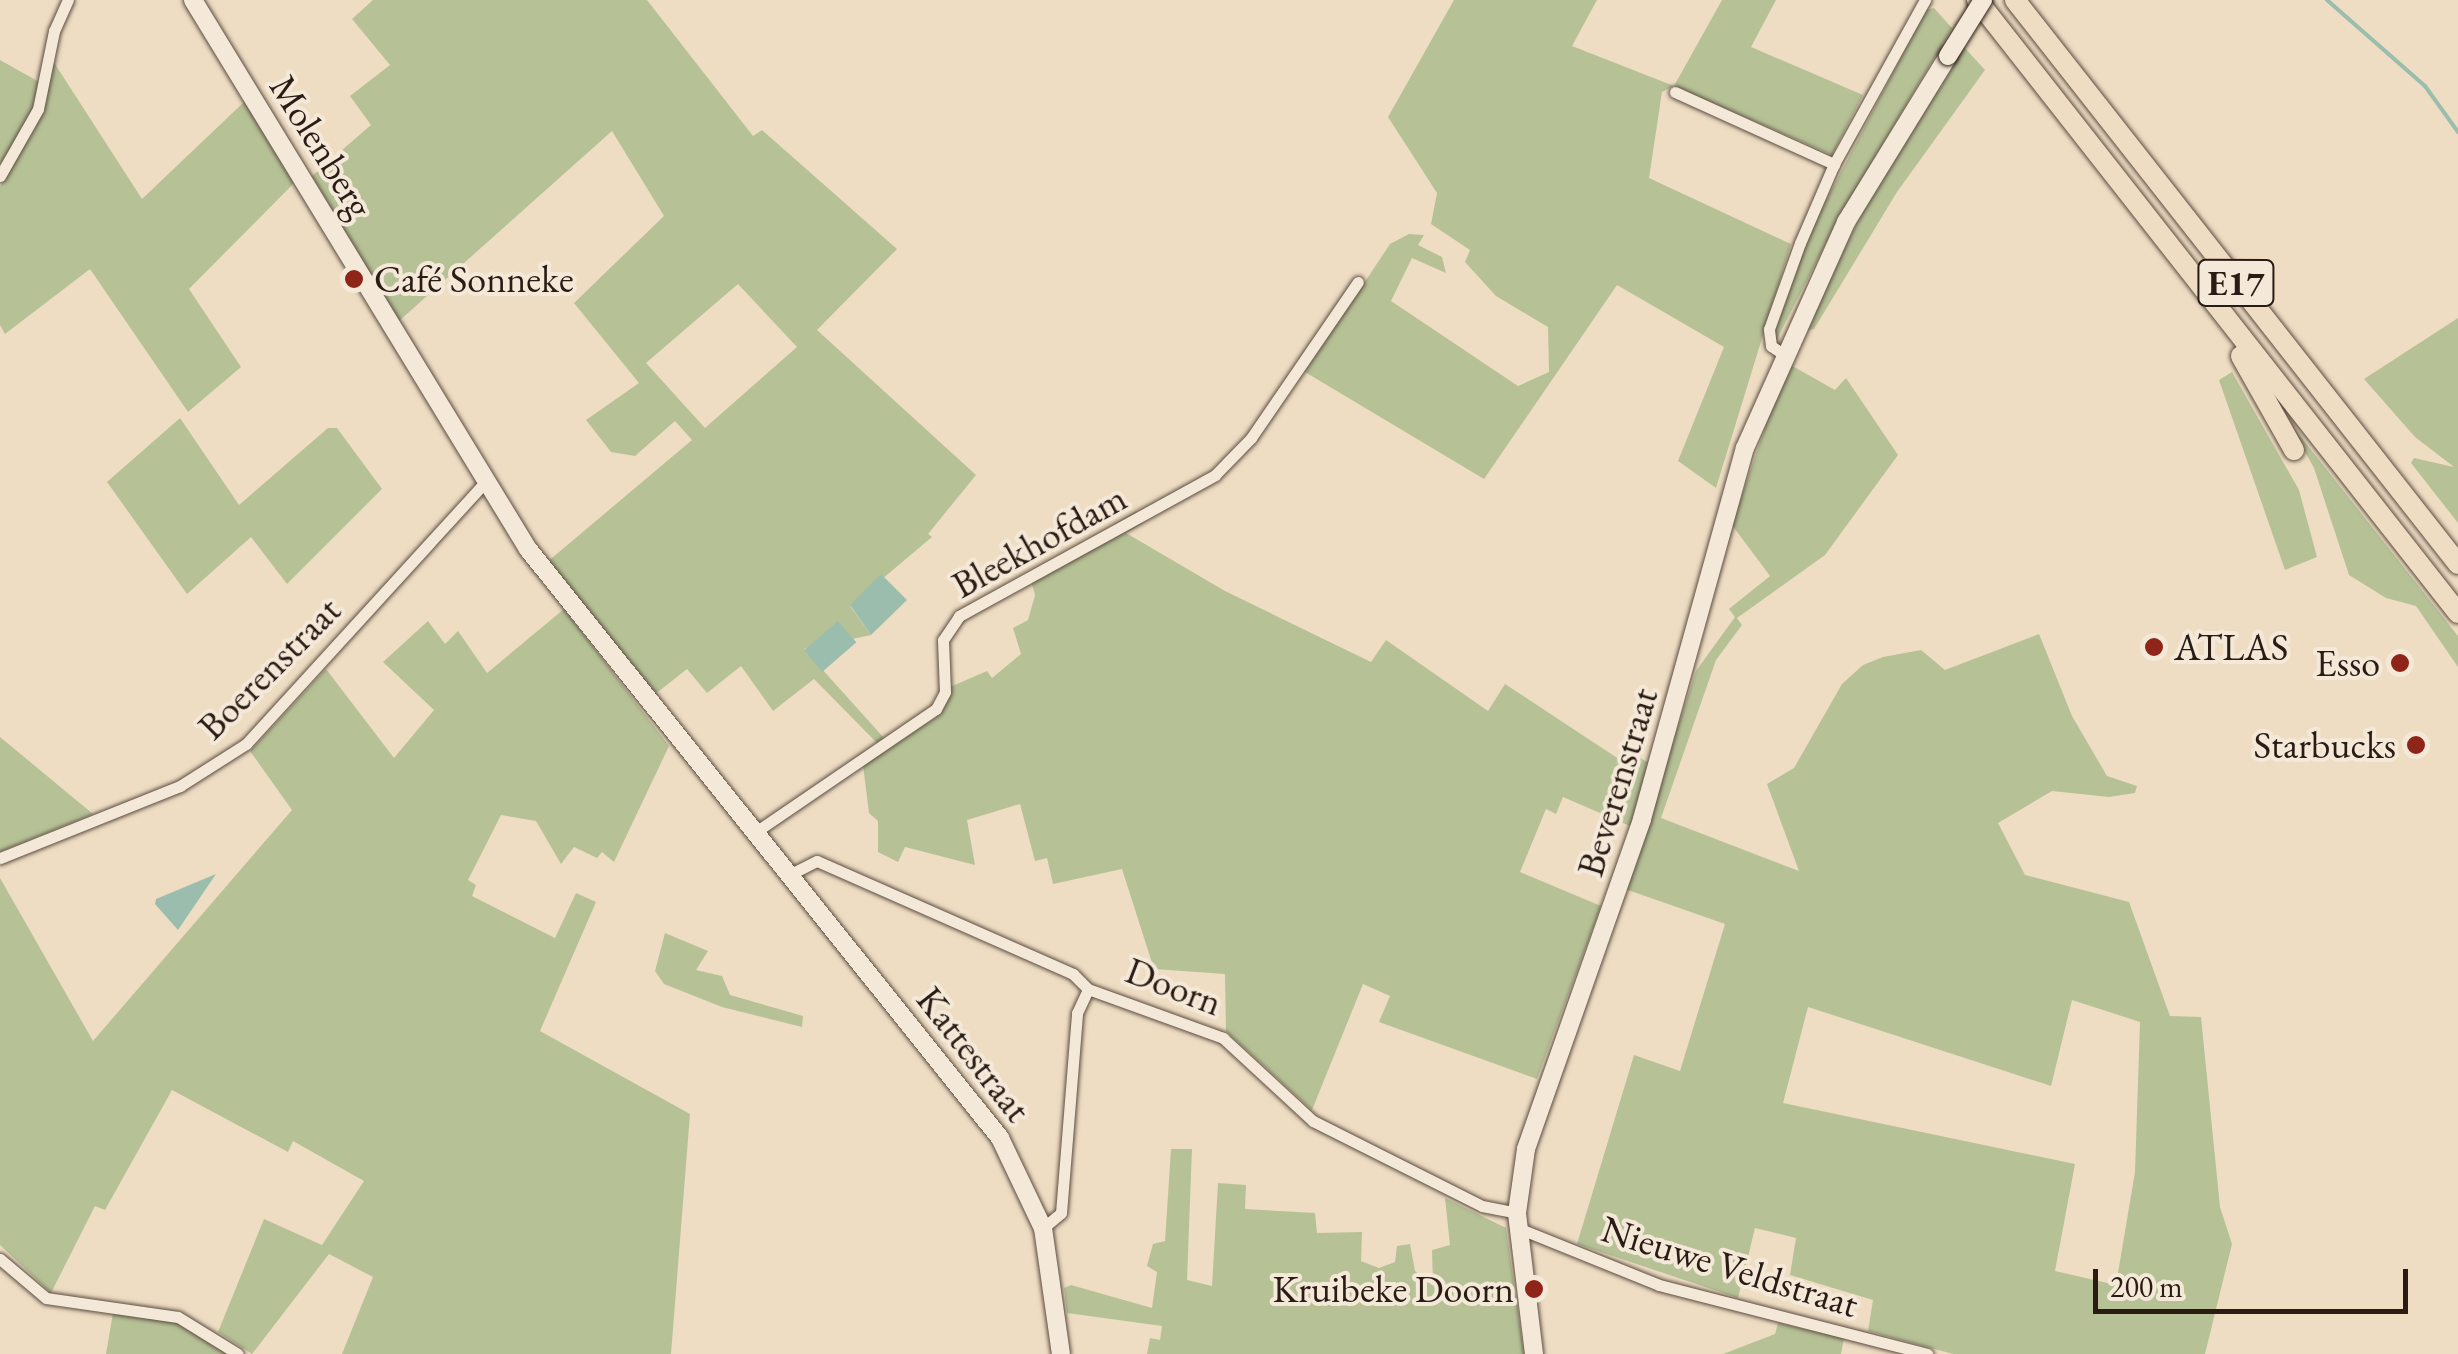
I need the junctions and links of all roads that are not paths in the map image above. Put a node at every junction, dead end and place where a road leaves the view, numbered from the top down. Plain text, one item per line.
1 (68, 0) edge
2 (192, 0) edge
3 (1925, 0) edge
4 (1980, 0) edge
5 (2015, 0) edge
6 (1676, 92) dead end
7 (1834, 164) junction
8 (0, 176) edge
9 (1358, 282) dead end
10 (2220, 314) junction
11 (1783, 354) junction
12 (2294, 450) dead end
13 (2367, 451) junction
14 (484, 483) junction
15 (2458, 540) edge
16 (2458, 564) edge
17 (2458, 613) edge
18 (754, 833) junction
19 (0, 858) edge
20 (789, 875) junction
21 (1088, 989) junction
22 (1518, 1221) junction
23 (1043, 1228) junction
24 (0, 1259) edge
25 (238, 1354) edge
26 (1062, 1354) edge
27 (1534, 1354) edge
28 (1927, 1354) edge

1 - 8 street
2 - 14 street, Molenberg
3 - 7 street
4 - 10 highway, E17
4 - 11 street, Beverenstraat, bridge
5 - 13 highway, E17
6 - 7 street
7 - 11 street
9 - 18 street, Bleekhofdam
10 - 12 highway
10 - 17 highway, E17
11 - 22 street, Beverenstraat
13 - 15 highway
13 - 16 highway, E17
14 - 18 street
14 - 19 street, Boerenstraat
18 - 20 street, Kattestraat
20 - 21 street, Doorn
20 - 23 street, Kattestraat
21 - 22 street, Doorn
21 - 23 street
22 - 27 street, Beverenstraat
22 - 28 street, Nieuwe Veldstraat
23 - 26 street, Kattestraat
24 - 25 street

